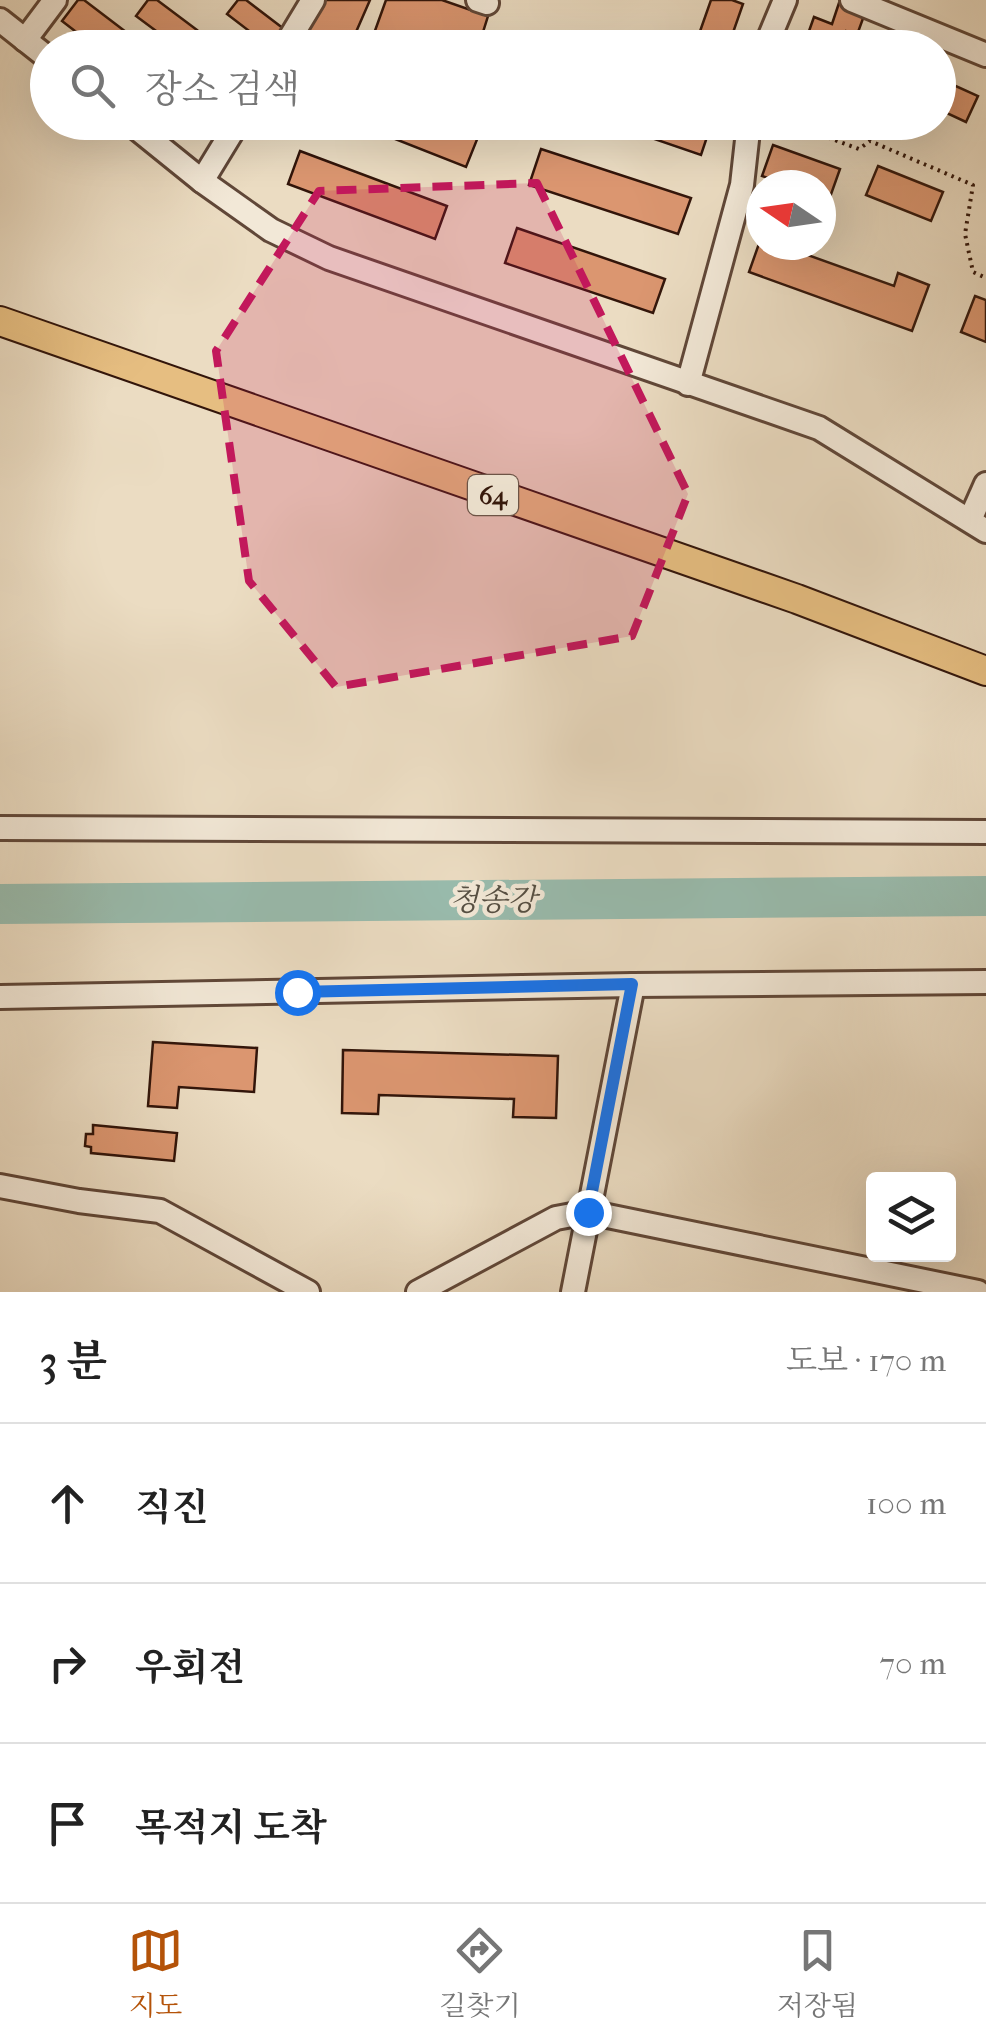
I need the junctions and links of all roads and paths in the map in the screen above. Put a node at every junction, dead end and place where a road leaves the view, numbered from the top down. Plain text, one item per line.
1 (56, 0) edge
2 (314, 0) edge
3 (786, 0) edge
4 (852, 0) edge
5 (0, 20) edge
6 (33, 30) edge
7 (295, 30) edge
8 (772, 30) edge
9 (925, 30) edge
10 (30, 34) edge
11 (25, 40) junction
12 (956, 43) edge
13 (30, 44) edge
14 (986, 55) edge
15 (151, 140) edge
16 (227, 140) edge
17 (746, 140) edge
18 (835, 140) edge
19 (202, 181) junction
20 (986, 278) edge
21 (0, 321) edge
22 (688, 384) junction
23 (986, 484) edge
24 (978, 526) edge
25 (986, 671) edge
26 (0, 828) edge
27 (986, 832) edge
28 (986, 982) edge
29 (632, 984) junction
30 (0, 996) edge
31 (0, 1186) edge
32 (588, 1212) junction
33 (855, 1268) junction
34 (308, 1292) edge
35 (418, 1292) edge
36 (572, 1292) edge
37 (850, 1292) edge
38 (978, 1292) edge

1 - 6 street
2 - 7 street
3 - 8 street
4 - 9 street
5 - 11 street
10 - 11 street
11 - 13 street
12 - 14 street
15 - 19 street
16 - 19 street
17 - 22 street
18 - 20 path
19 - 22 street
21 - 25 main road, 64
22 - 24 street
23 - 24 street
26 - 27 street
28 - 29 street
29 - 30 street
29 - 32 street
31 - 34 street
32 - 33 street
32 - 35 street
32 - 36 street
33 - 37 street
33 - 38 street

